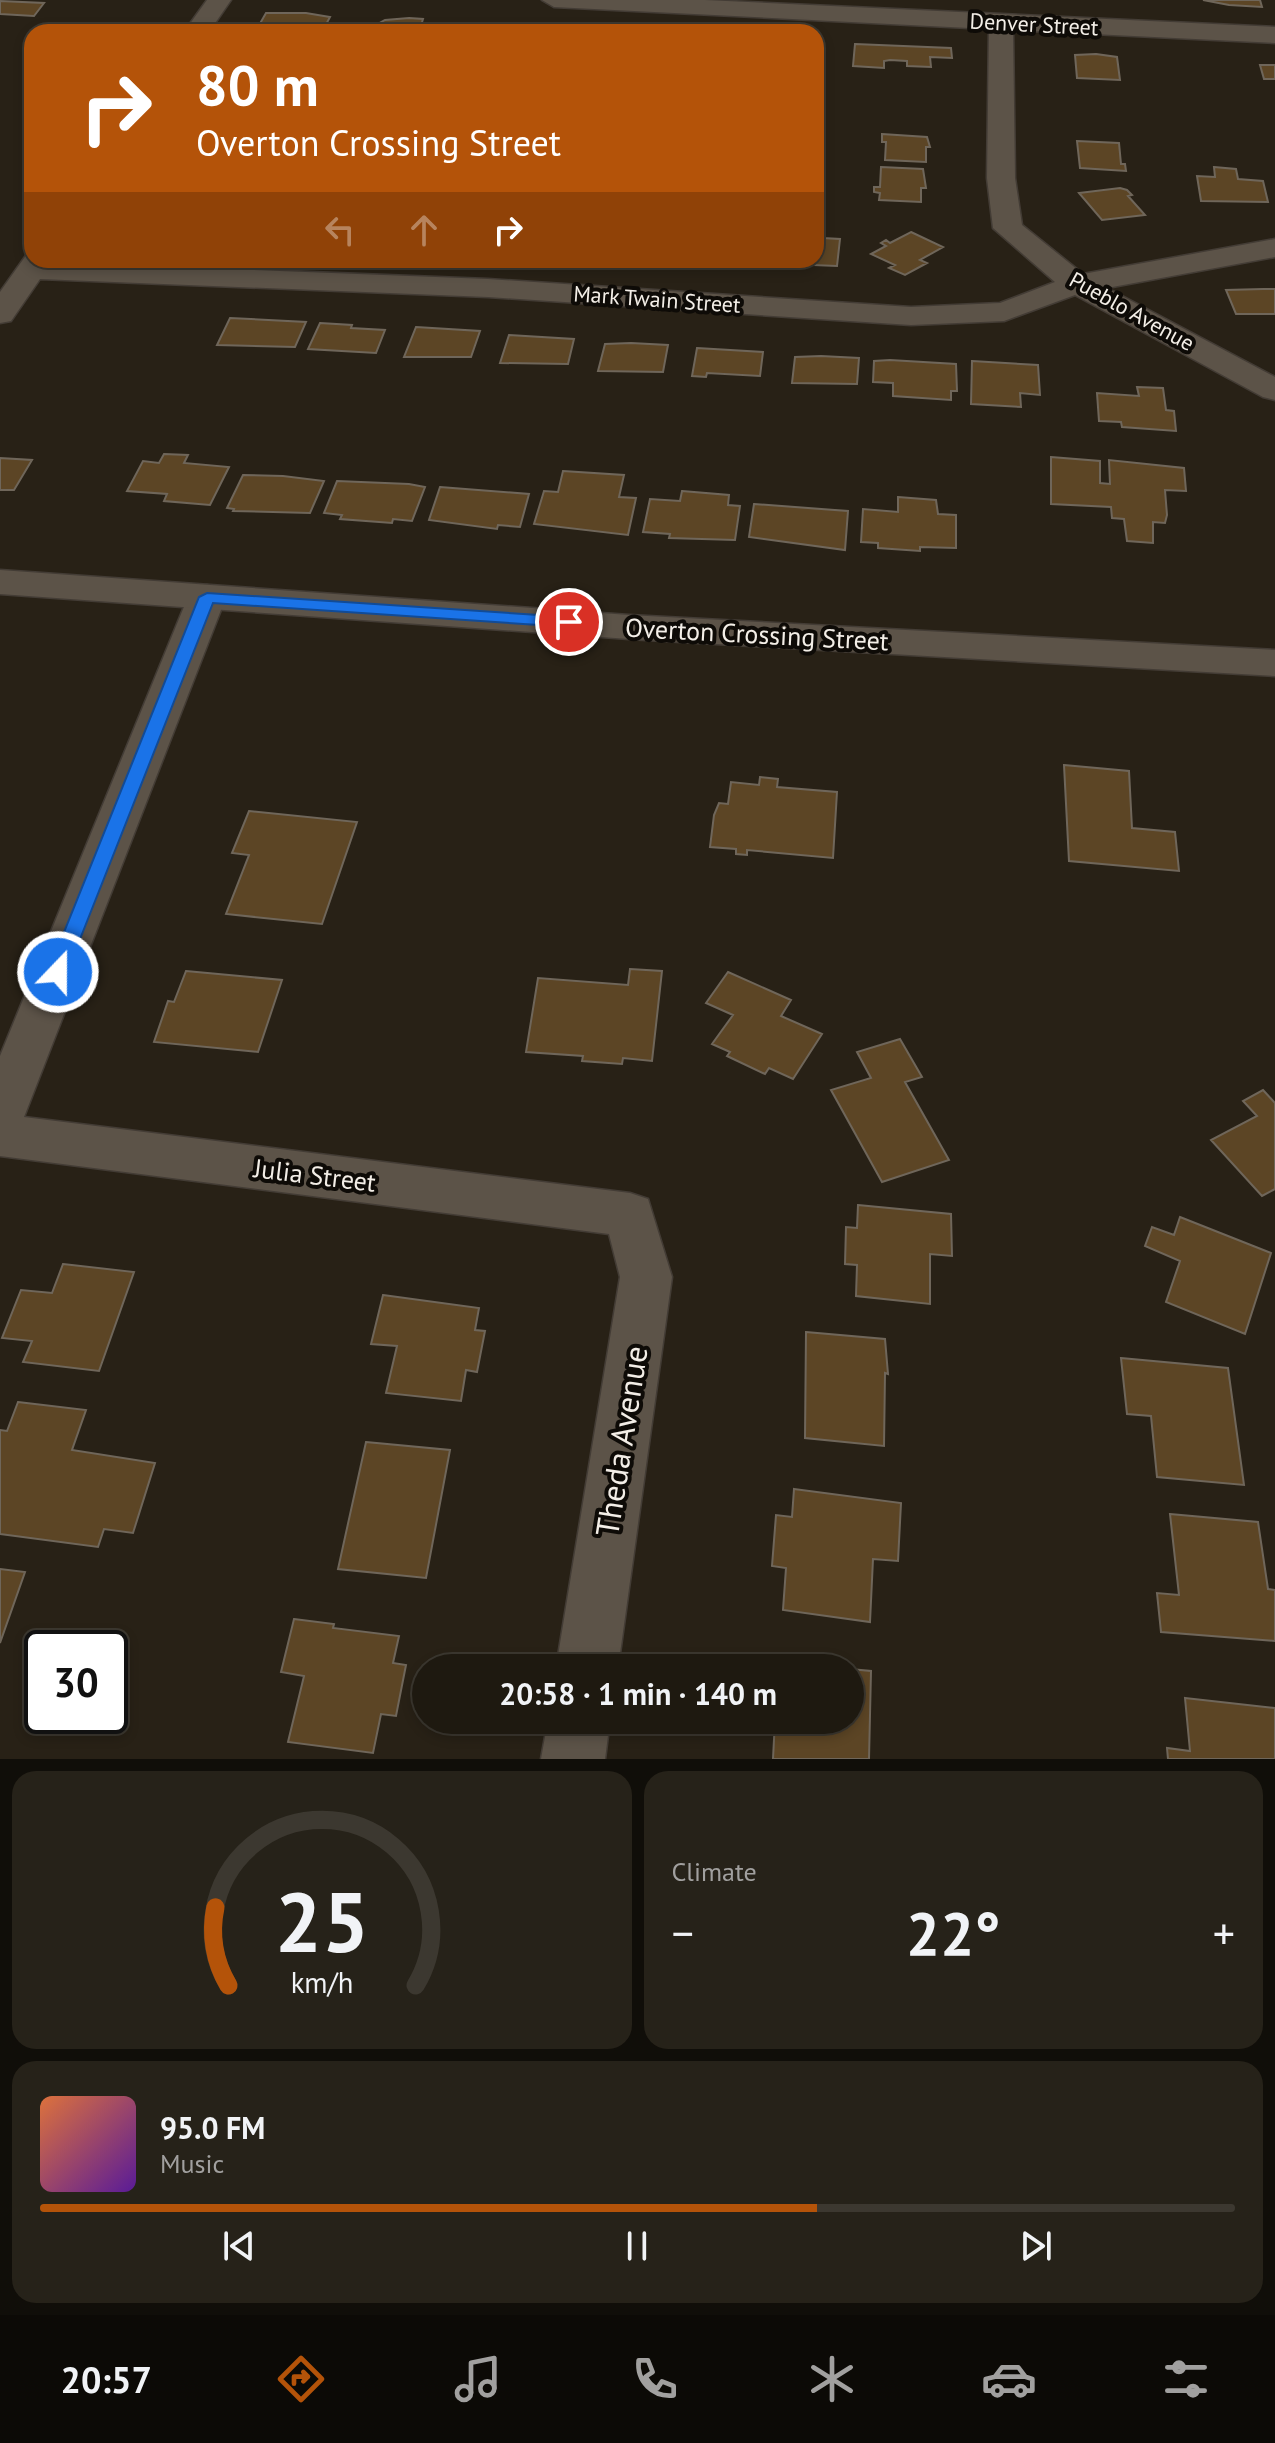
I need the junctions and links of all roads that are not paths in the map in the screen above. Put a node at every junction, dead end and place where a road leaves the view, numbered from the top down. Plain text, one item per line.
1 (219, 0) edge
2 (554, 0) edge
3 (1001, 23) junction
4 (202, 24) edge
5 (1275, 35) edge
6 (1275, 248) edge
7 (32, 268) edge
8 (187, 268) edge
9 (493, 274) edge
10 (1077, 284) junction
11 (0, 314) edge
12 (1275, 390) edge
13 (0, 582) edge
14 (207, 597) junction
15 (1275, 663) edge
16 (0, 1116) edge
17 (0, 1135) edge
18 (630, 1215) joint
19 (589, 1654) edge
20 (577, 1734) edge
21 (573, 1759) edge

1 - 4 street
2 - 3 street, Denver Street
3 - 5 street, Denver Street
3 - 10 street, Pueblo Avenue
6 - 10 street, Mark Twain Street
7 - 11 street
8 - 9 street, Mark Twain Street
9 - 10 street, Mark Twain Street
10 - 12 street, Pueblo Avenue
13 - 14 street, Overton Crossing Street
14 - 15 street, Overton Crossing Street
14 - 16 street
17 - 18 street, Julia Street
18 - 19 street, Theda Avenue
20 - 21 street

